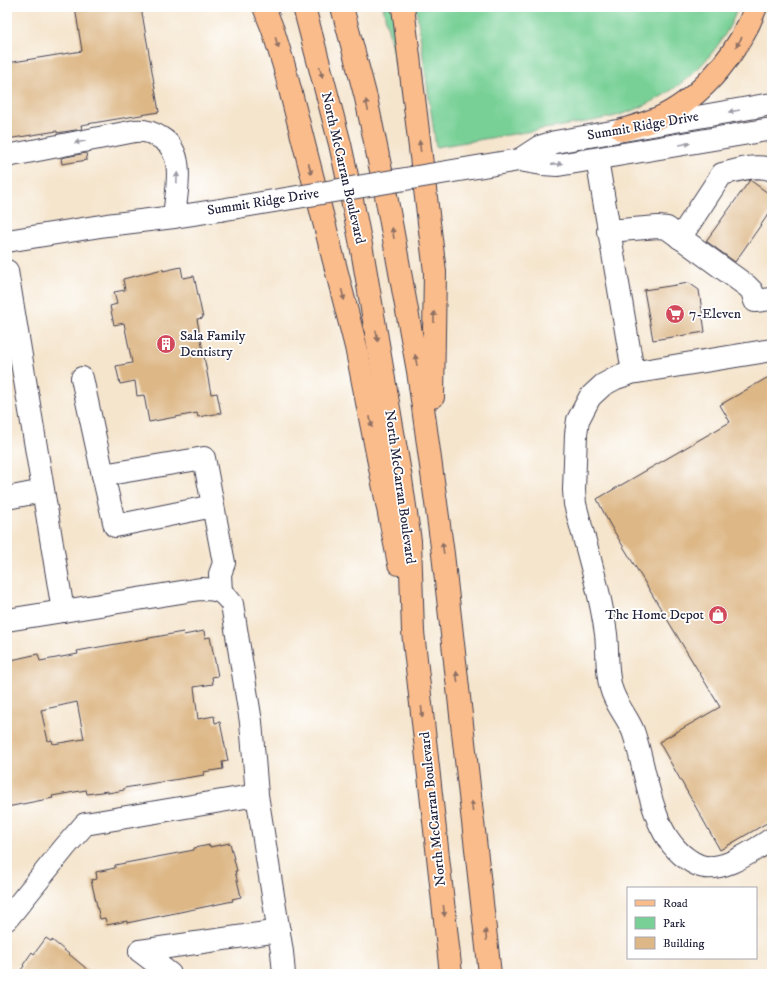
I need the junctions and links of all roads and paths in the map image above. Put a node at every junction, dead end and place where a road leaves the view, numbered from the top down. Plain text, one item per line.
1 (264, 7) edge
2 (304, 7) edge
3 (342, 7) edge
4 (403, 7) edge
5 (756, 7) edge
6 (772, 104) edge
7 (772, 129) edge
8 (622, 130) junction
9 (7, 156) edge
10 (597, 158) junction
11 (518, 160) junction
12 (772, 170) edge
13 (174, 217) junction
14 (608, 231) junction
15 (680, 238) junction
16 (7, 241) edge
17 (7, 271) edge
18 (772, 299) edge
19 (772, 350) edge
20 (634, 372) junction
21 (82, 378) dead end
22 (432, 468) junction
23 (103, 475) junction
24 (43, 490) junction
25 (7, 498) edge
26 (213, 506) junction
27 (221, 592) junction
28 (63, 611) junction
29 (7, 620) edge
30 (413, 632) junction
31 (257, 795) junction
32 (772, 839) edge
33 (7, 919) edge
34 (279, 931) junction
35 (170, 974) edge
36 (284, 974) edge
37 (451, 974) edge
38 (490, 974) edge

1 -> 30 main road
2 -> 30 main road, North McCarran Boulevard
22 -> 3 main road
22 -> 4 main road
5 -> 8 main road
6 -> 8 street, Summit Ridge Drive
10 -> 7 street, Summit Ridge Drive
8 - 11 street, Summit Ridge Drive
13 -> 9 street
11 -> 10 street, Summit Ridge Drive
10 - 14 street
11 - 13 street, Summit Ridge Drive, bridge
12 - 15 street
13 - 16 street, Summit Ridge Drive
14 - 15 street
14 - 20 street
15 - 18 street
17 - 24 street
19 - 20 street
20 - 32 street
21 - 23 street
38 -> 22 main road
23 - 26 street
23 - 26 street
24 - 25 street
24 - 28 street
26 - 27 street
27 - 28 street
27 - 31 street
28 - 29 street
30 -> 37 main road, North McCarran Boulevard
31 - 33 street
31 - 34 street
34 - 35 street
34 - 36 street

